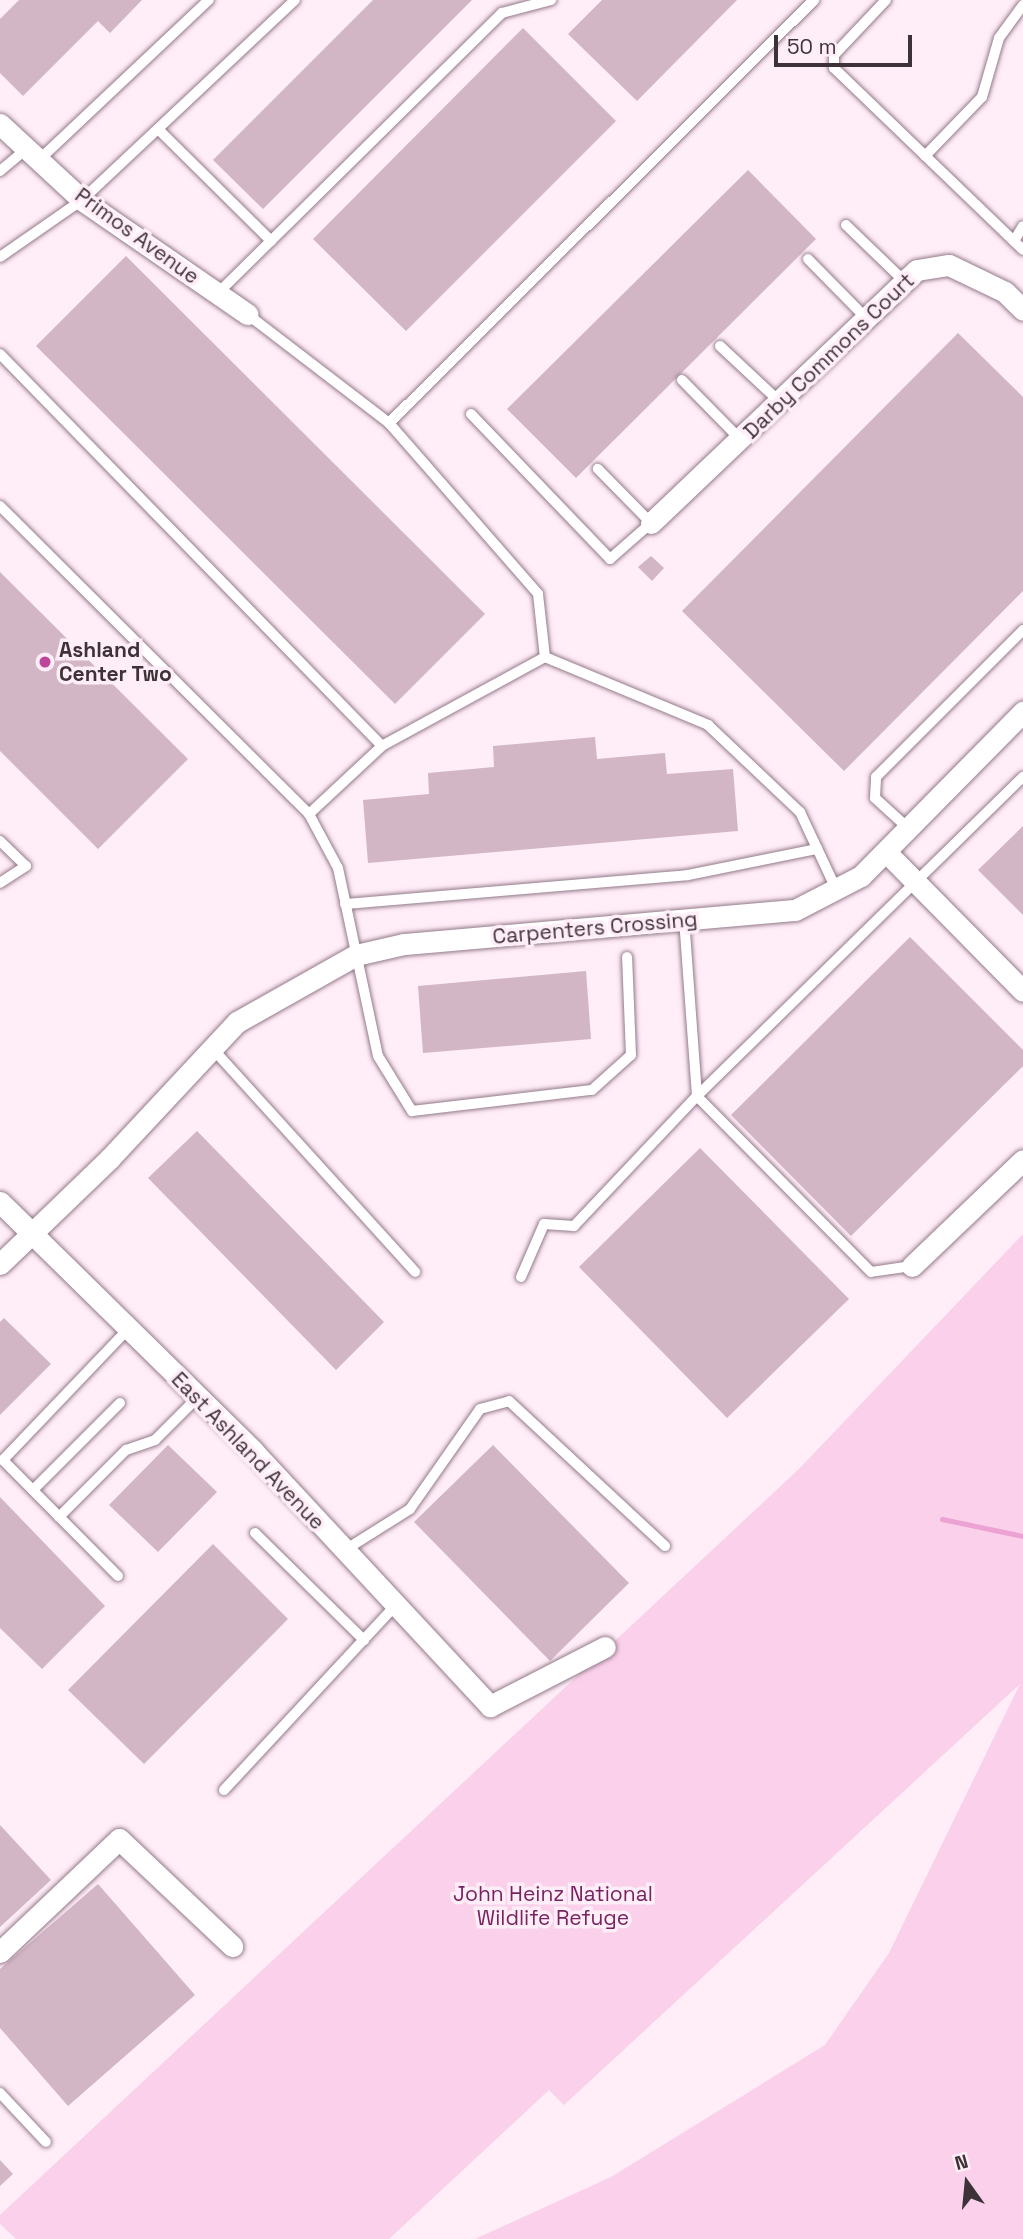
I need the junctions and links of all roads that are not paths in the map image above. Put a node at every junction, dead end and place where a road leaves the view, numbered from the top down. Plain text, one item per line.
1 (209, 0) edge
2 (295, 0) edge
3 (551, 0) edge
4 (814, 0) edge
5 (886, 0) edge
6 (1023, 5) edge
7 (0, 124) edge
8 (158, 129) junction
9 (34, 153) junction
10 (925, 156) junction
11 (0, 171) edge
12 (82, 200) junction
13 (846, 225) dead end
14 (1023, 226) edge
15 (1014, 241) junction
16 (271, 242) junction
17 (1023, 250) edge
18 (0, 257) edge
19 (808, 259) dead end
20 (905, 282) junction
21 (218, 293) junction
22 (1023, 310) edge
23 (247, 314) joint
24 (867, 318) junction
25 (720, 346) dead end
26 (0, 354) edge
27 (682, 380) dead end
28 (780, 403) junction
29 (471, 414) dead end
30 (388, 423) junction
31 (741, 440) junction
32 (598, 469) dead end
33 (0, 506) edge
34 (651, 523) junction
35 (1023, 630) edge
36 (545, 657) junction
37 (1023, 712) edge
38 (382, 746) junction
39 (1023, 777) edge
40 (309, 814) junction
41 (909, 829) junction
42 (0, 841) edge
43 (817, 849) junction
44 (886, 852) junction
45 (0, 883) edge
46 (918, 885) junction
47 (836, 889) junction
48 (345, 904) junction
49 (684, 921) junction
50 (356, 955) junction
51 (628, 957) dead end
52 (1023, 990) edge
53 (213, 1049) junction
54 (697, 1096) junction
55 (1023, 1160) edge
56 (0, 1202) edge
57 (31, 1232) junction
58 (0, 1264) edge
59 (912, 1266) joint
60 (415, 1272) dead end
61 (521, 1277) dead end
62 (128, 1329) junction
63 (197, 1398) junction
64 (121, 1402) dead end
65 (33, 1490) junction
66 (60, 1517) junction
67 (255, 1533) dead end
68 (665, 1546) dead end
69 (345, 1550) junction
70 (118, 1576) dead end
71 (397, 1605) junction
72 (363, 1640) junction
73 (604, 1647) dead end
74 (224, 1790) dead end
75 (232, 1946) dead end
76 (0, 1952) edge
77 (0, 2094) edge
78 (46, 2142) dead end

1 - 9 lane
2 - 8 lane
3 - 16 lane
4 - 30 lane
5 - 10 lane
6 - 10 lane
7 - 9 street, Primos Avenue
8 - 12 lane
8 - 16 lane
9 - 11 lane
9 - 12 street, Primos Avenue
10 - 15 lane
12 - 18 lane
12 - 21 street, Primos Avenue
13 - 20 lane
14 - 15 lane
15 - 17 lane
16 - 21 lane
19 - 24 lane
20 - 22 street, Darby Commons Court
20 - 24 street, Darby Commons Court
21 - 23 street, Primos Avenue
23 - 30 lane
24 - 28 street, Darby Commons Court
25 - 28 lane
26 - 38 lane
27 - 31 lane
28 - 31 street, Darby Commons Court
29 - 34 lane
30 - 36 lane
31 - 34 street, Darby Commons Court
32 - 34 lane
33 - 40 lane
35 - 41 lane
36 - 38 lane
36 - 43 lane
37 - 41 street, Carpenters Crossing
38 - 40 lane
39 - 46 lane
40 - 48 lane
41 - 44 street, Carpenters Crossing
42 - 45 lane
43 - 47 lane
43 - 48 lane
44 - 46 street
44 - 47 street, Carpenters Crossing
46 - 52 street
46 - 54 lane
47 - 49 street, Carpenters Crossing
48 - 50 lane
49 - 50 street, Carpenters Crossing
49 - 54 lane
50 - 51 lane
50 - 53 street, Carpenters Crossing
53 - 57 street, Carpenters Crossing
53 - 60 lane
54 - 59 lane
54 - 61 lane
55 - 59 street
56 - 57 street, East Ashland Avenue
57 - 58 street, Carpenters Crossing
57 - 62 street, East Ashland Avenue
62 - 63 street, East Ashland Avenue
62 - 65 lane
63 - 66 lane
63 - 69 street, East Ashland Avenue
64 - 65 lane
65 - 66 lane
66 - 70 lane
67 - 72 lane
68 - 69 lane
69 - 71 street, East Ashland Avenue
71 - 72 lane
71 - 73 street, East Ashland Avenue
72 - 74 lane
75 - 76 street
77 - 78 lane

